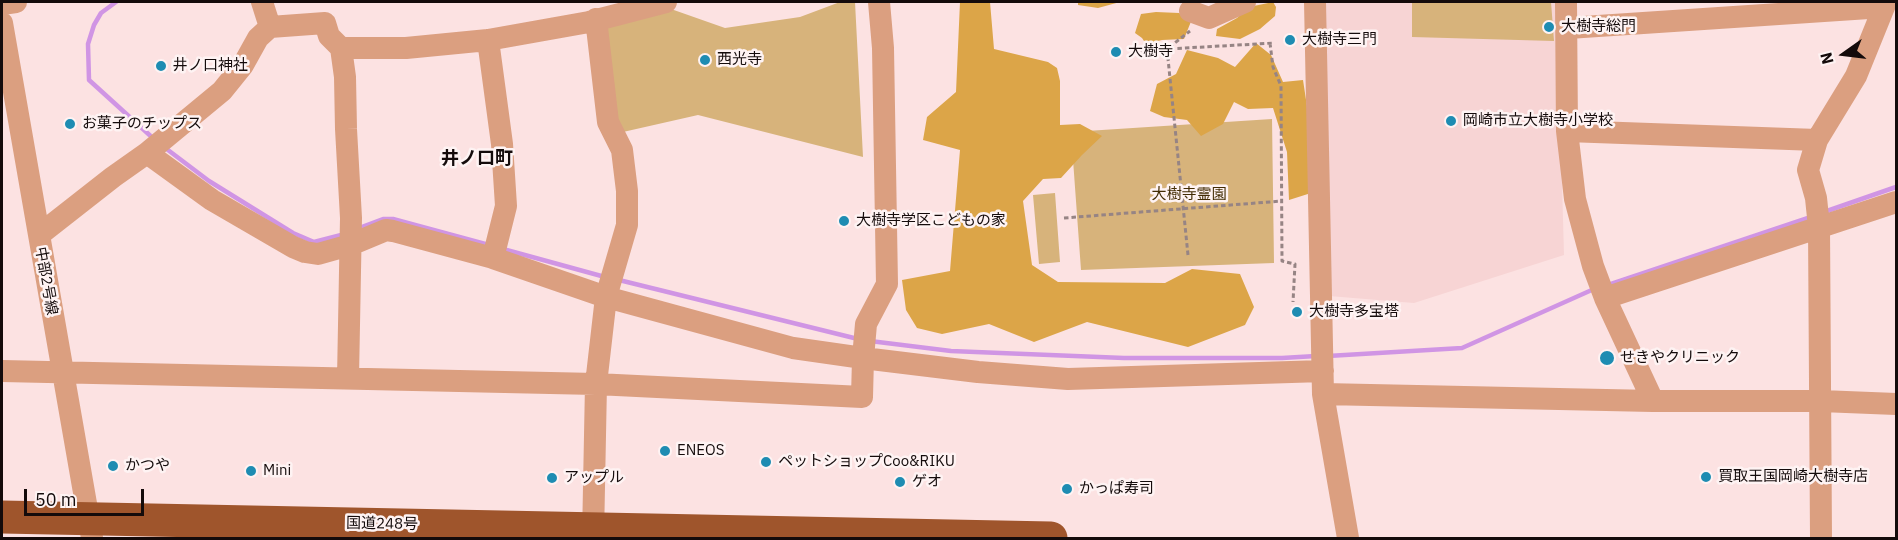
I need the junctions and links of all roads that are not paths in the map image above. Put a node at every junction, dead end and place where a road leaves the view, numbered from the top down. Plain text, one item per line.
1 (16, 2) edge
2 (262, 2) edge
3 (666, 2) edge
4 (879, 2) edge
5 (1245, 2) edge
6 (1315, 2) edge
7 (1566, 2) edge
8 (2, 4) edge
9 (1885, 4) edge
10 (1199, 14) road end
11 (596, 20) junction
12 (2, 23) edge
13 (270, 27) junction
14 (1568, 28) junction
15 (488, 40) junction
16 (341, 48) junction
17 (1567, 131) junction
18 (1817, 140) junction
19 (147, 153) junction
20 (1896, 202) edge
21 (1819, 226) junction
22 (39, 235) junction
23 (350, 245) junction
24 (493, 258) junction
25 (606, 297) junction
26 (1605, 298) junction
27 (863, 358) junction
28 (1323, 371) junction
29 (2, 372) edge
30 (62, 372) junction
31 (348, 378) junction
32 (596, 384) junction
33 (1323, 394) junction
34 (1653, 401) junction
35 (1821, 401) junction
36 (1896, 404) edge
37 (2, 517) edge
38 (90, 528) edge
39 (593, 533) edge
40 (1051, 538) edge
41 (1348, 538) edge
42 (1821, 538) edge

1 - 8 street
2 - 13 street
3 - 11 street
4 - 27 street
5 - 10 street
6 - 28 street
7 - 14 street
9 - 14 street
9 - 18 street
11 - 15 street
11 - 25 street
12 - 22 street, 中部2号線
13 - 16 street
13 - 19 street
14 - 17 street
15 - 16 street
15 - 24 street
16 - 23 street
17 - 18 street
17 - 26 street
18 - 21 street
19 - 22 street
19 - 23 street
20 - 21 street
21 - 26 street
21 - 35 street
22 - 30 street, 中部2号線
23 - 24 street
23 - 31 street
24 - 25 street
25 - 27 street
25 - 32 street
26 - 34 street
27 - 28 street
27 - 32 street
28 - 33 street
29 - 30 street
30 - 31 street
30 - 38 street, 中部2号線
31 - 32 street
32 - 39 street
33 - 34 street
33 - 41 street
34 - 35 street
35 - 36 street
35 - 42 street
37 - 38 highway, 国道248号
38 - 39 highway, 国道248号
39 - 40 highway, 国道248号

